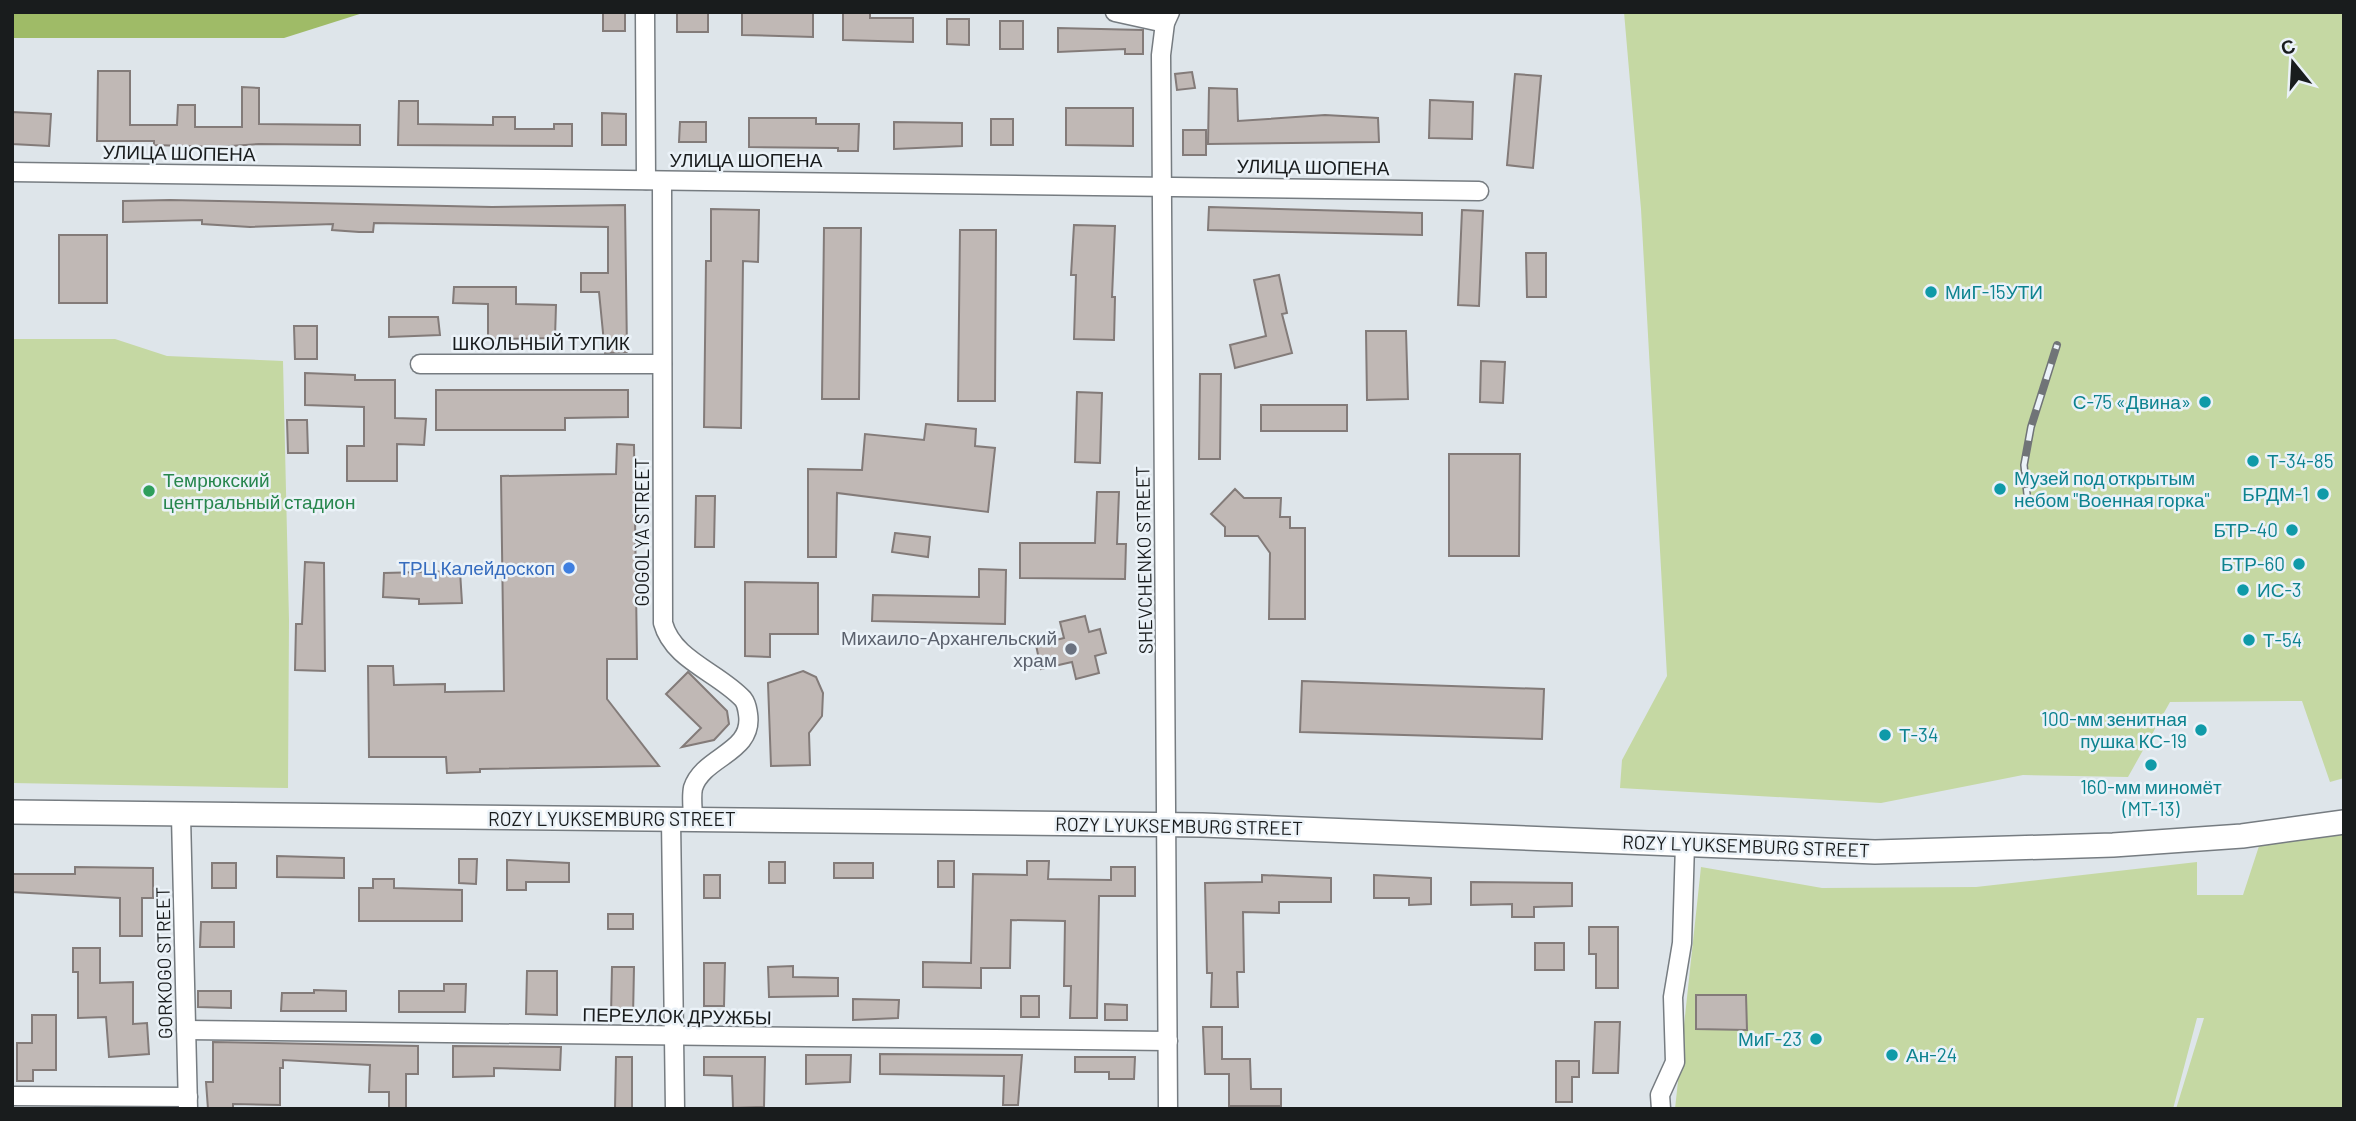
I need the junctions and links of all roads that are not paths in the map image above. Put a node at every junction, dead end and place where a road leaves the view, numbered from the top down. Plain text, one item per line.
1 (645, 12) edge
2 (1115, 12) edge
3 (1168, 18) edge
4 (12, 172) edge
5 (654, 180) junction
6 (1162, 185) junction
7 (1479, 191) dead end
8 (420, 364) dead end
9 (662, 364) junction
10 (12, 812) edge
11 (181, 816) junction
12 (682, 820) junction
13 (2344, 822) edge
14 (1167, 825) junction
15 (1685, 844) junction
16 (186, 1030) junction
17 (674, 1037) junction
18 (1168, 1041) junction
19 (12, 1096) edge
20 (188, 1103) edge
21 (675, 1109) edge
22 (1168, 1109) edge
23 (1661, 1109) edge

1 - 5 street, GOGOLYA STREET
2 - 3 street
3 - 6 street, SHEVCHENKO STREET
4 - 5 street, УЛИЦА ШОПЕНА
5 - 6 street, УЛИЦА ШОПЕНА
5 - 9 street, GOGOLYA STREET
6 - 7 street, УЛИЦА ШОПЕНА
6 - 14 street, SHEVCHENKO STREET
8 - 9 street, ШКОЛЬНЫЙ ТУПИК
9 - 12 street, GOGOLYA STREET
10 - 11 main road, ROZY LYUKSEMBURG STREET
11 - 12 main road, ROZY LYUKSEMBURG STREET
11 - 16 street, GORKOGO STREET
12 - 14 main road, ROZY LYUKSEMBURG STREET
12 - 17 street, GOGOLYA STREET
13 - 15 main road, ROZY LYUKSEMBURG STREET
14 - 15 main road, ROZY LYUKSEMBURG STREET
14 - 18 street, SHEVCHENKO STREET
15 - 23 street
16 - 17 street, ПЕРЕУЛОК ДРУЖБЫ
16 - 20 street, GORKOGO STREET
17 - 18 street, ПЕРЕУЛОК ДРУЖБЫ
17 - 21 street, GOGOLYA STREET
18 - 22 street, SHEVCHENKO STREET
19 - 20 street

